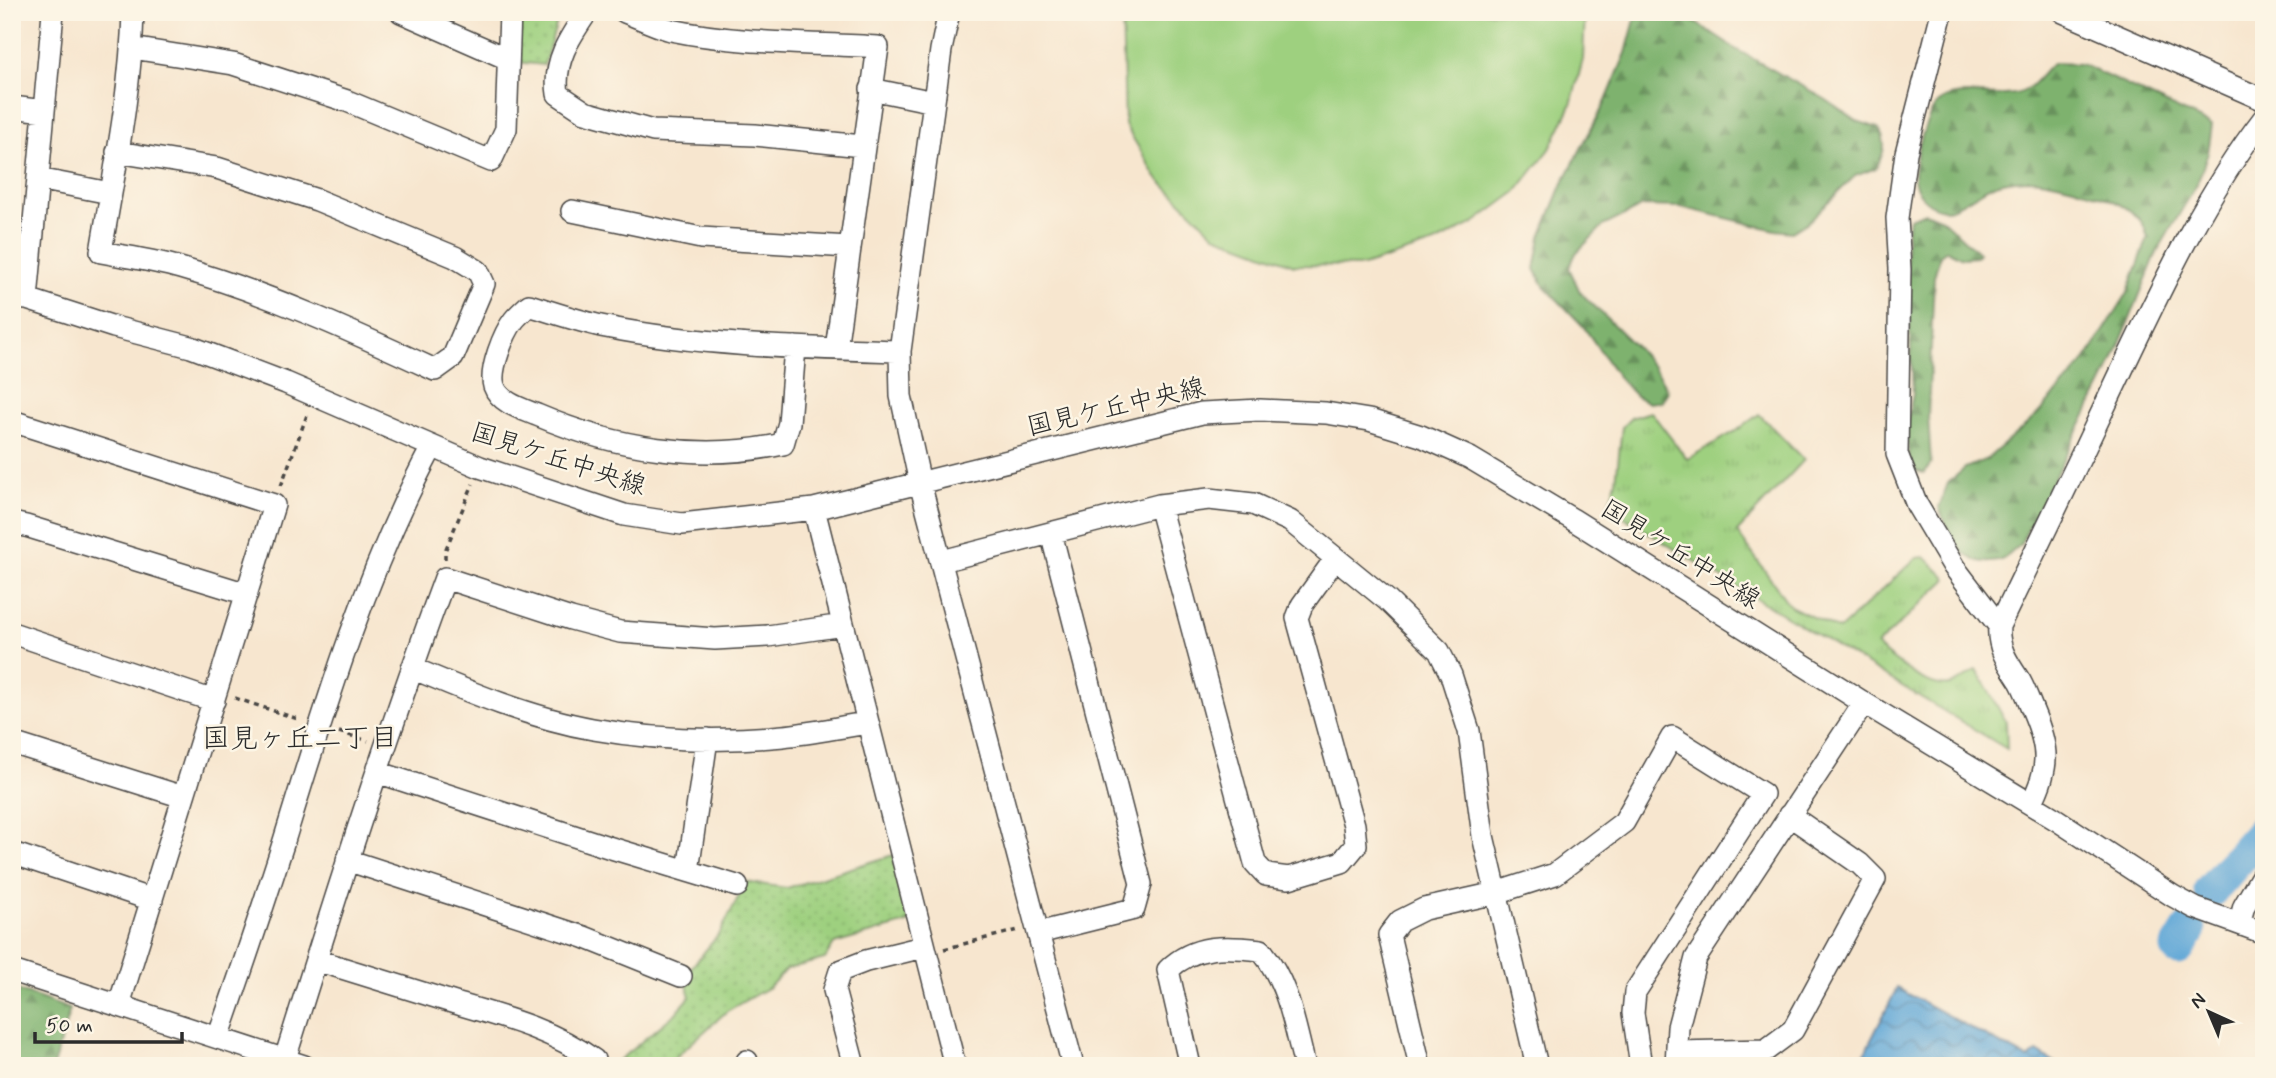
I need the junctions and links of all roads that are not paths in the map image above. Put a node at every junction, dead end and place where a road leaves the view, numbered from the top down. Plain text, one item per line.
1 (53, 12) edge
2 (133, 12) edge
3 (401, 12) edge
4 (510, 12) edge
5 (587, 12) edge
6 (625, 12) edge
7 (949, 12) edge
8 (1942, 12) edge
9 (2063, 12) edge
10 (132, 48) junction
11 (508, 59) junction
12 (871, 89) junction
13 (2264, 100) edge
14 (934, 102) junction
15 (12, 107) edge
16 (44, 111) junction
17 (2264, 118) edge
18 (862, 146) junction
19 (117, 152) junction
20 (38, 179) junction
21 (110, 193) junction
22 (572, 211) dead end
23 (849, 247) junction
24 (20, 299) edge
25 (795, 347) junction
26 (836, 349) junction
27 (900, 351) junction
28 (12, 421) edge
29 (432, 447) junction
30 (920, 483) junction
31 (1159, 505) junction
32 (814, 509) junction
33 (12, 523) edge
34 (1051, 533) junction
35 (1335, 559) junction
36 (942, 561) junction
37 (247, 594) junction
38 (843, 625) junction
39 (1999, 626) junction
40 (12, 633) edge
41 (412, 668) junction
42 (214, 701) junction
43 (1864, 703) junction
44 (867, 723) junction
45 (707, 739) junction
46 (12, 743) edge
47 (377, 772) junction
48 (183, 797) junction
49 (2031, 804) junction
50 (1789, 815) junction
51 (12, 853) edge
52 (347, 860) junction
53 (688, 871) junction
54 (2264, 872) edge
55 (737, 886) dead end
56 (1496, 893) junction
57 (152, 900) junction
58 (2239, 924) junction
59 (1037, 929) junction
60 (2264, 933) edge
61 (924, 951) junction
62 (316, 960) junction
63 (12, 971) edge
64 (681, 976) dead end
65 (119, 1006) junction
66 (218, 1038) junction
67 (1676, 1059) edge
68 (594, 1060) dead end
69 (294, 1063) edge
70 (853, 1066) edge
71 (955, 1066) edge
72 (1073, 1066) edge
73 (1189, 1066) edge
74 (1305, 1066) edge
75 (1420, 1066) edge
76 (1537, 1066) edge
77 (1640, 1066) edge

1 - 16 street
2 - 10 street
3 - 11 street
4 - 11 street
5 - 18 street
6 - 12 street
7 - 14 street
8 - 39 street
9 - 13 street
10 - 11 street
10 - 19 street
12 - 14 street
12 - 18 street
14 - 27 street
15 - 16 street
16 - 20 street
17 - 39 street
18 - 23 street
19 - 21 street
19 - 21 street
20 - 21 street
20 - 24 street
22 - 23 street
23 - 26 street
24 - 29 street, 国見ケ丘中央線
25 - 25 street
25 - 26 street
26 - 27 street
27 - 30 street
28 - 37 street
29 - 32 street, 国見ケ丘中央線
29 - 66 street
30 - 32 street, 国見ケ丘中央線
30 - 36 street
30 - 43 street, 国見ケ丘中央線
31 - 34 street
31 - 35 street
31 - 35 street
32 - 38 street
33 - 37 street
34 - 36 street
34 - 59 street
35 - 56 street
36 - 59 street
37 - 42 street
38 - 41 street
38 - 44 street
39 - 49 street
40 - 42 street
41 - 45 street
41 - 47 street
42 - 48 street
43 - 49 street, 国見ケ丘中央線
43 - 50 street
44 - 45 street
44 - 61 street
45 - 53 street
46 - 48 street
47 - 52 street
47 - 53 street
48 - 57 street
49 - 58 street, 国見ケ丘中央線
50 - 67 street
50 - 67 street
51 - 57 street
52 - 62 street
52 - 64 street
53 - 55 street
54 - 58 street
56 - 75 street
56 - 76 street
56 - 77 street
57 - 65 street
58 - 60 street, 国見ケ丘中央線
59 - 72 street
61 - 70 street
61 - 71 street
62 - 68 street
62 - 69 street
63 - 65 street
65 - 66 street
66 - 69 street
73 - 74 street

